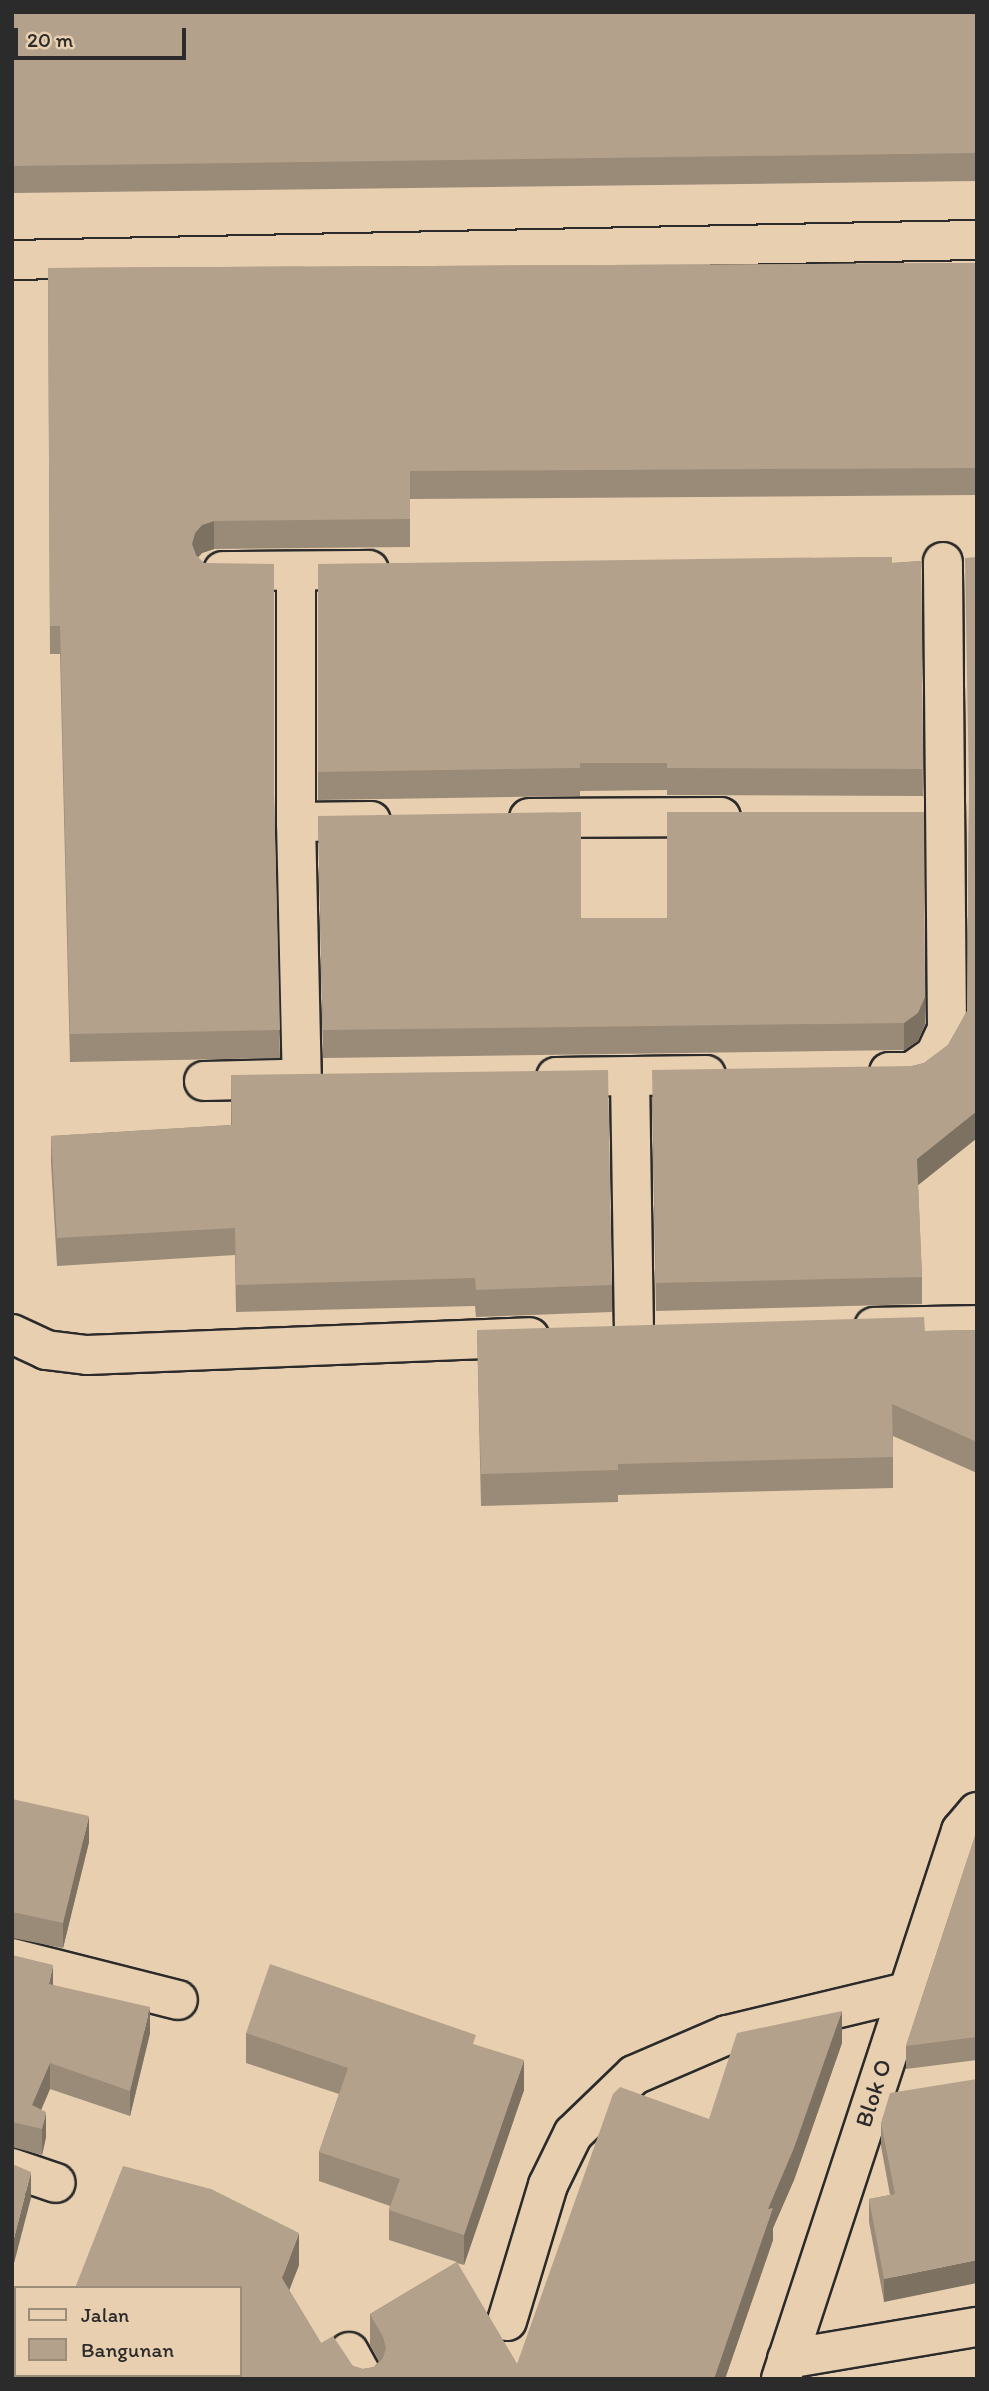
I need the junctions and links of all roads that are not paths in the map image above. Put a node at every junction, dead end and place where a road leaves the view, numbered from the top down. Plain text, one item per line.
1 (977, 240) edge
2 (12, 260) edge
3 (960, 562) edge
4 (902, 563) edge
5 (407, 570) edge
6 (214, 571) edge
7 (296, 571) junction
8 (754, 817) edge
9 (905, 818) edge
10 (947, 818) junction
11 (491, 819) edge
12 (408, 820) edge
13 (296, 822) junction
14 (858, 1073) edge
15 (737, 1075) edge
16 (520, 1077) edge
17 (630, 1077) junction
18 (343, 1078) edge
19 (302, 1079) junction
20 (204, 1080) dead end
21 (977, 1325) edge
22 (840, 1328) edge
23 (675, 1332) edge
24 (634, 1333) junction
25 (12, 1334) edge
26 (977, 1812) edge
27 (12, 1958) edge
28 (906, 1992) junction
29 (178, 2000) dead end
30 (911, 2091) edge
31 (871, 2097) junction
32 (12, 2168) edge
33 (56, 2183) dead end
34 (507, 2321) dead end
35 (977, 2327) edge
36 (784, 2369) edge

1 - 2 street
3 - 4 street
3 - 10 street
5 - 7 street
6 - 7 street
7 - 13 street
8 - 11 street
9 - 10 street
10 - 14 street
12 - 13 street
13 - 19 street
15 - 17 street
16 - 17 street
17 - 24 street
18 - 19 street
19 - 20 street
21 - 22 street
23 - 24 street
24 - 25 street
26 - 28 street, Blok O
27 - 29 street
28 - 31 street, Blok O
28 - 34 street
30 - 31 street
31 - 36 street, Blok O
32 - 33 street
35 - 36 street

